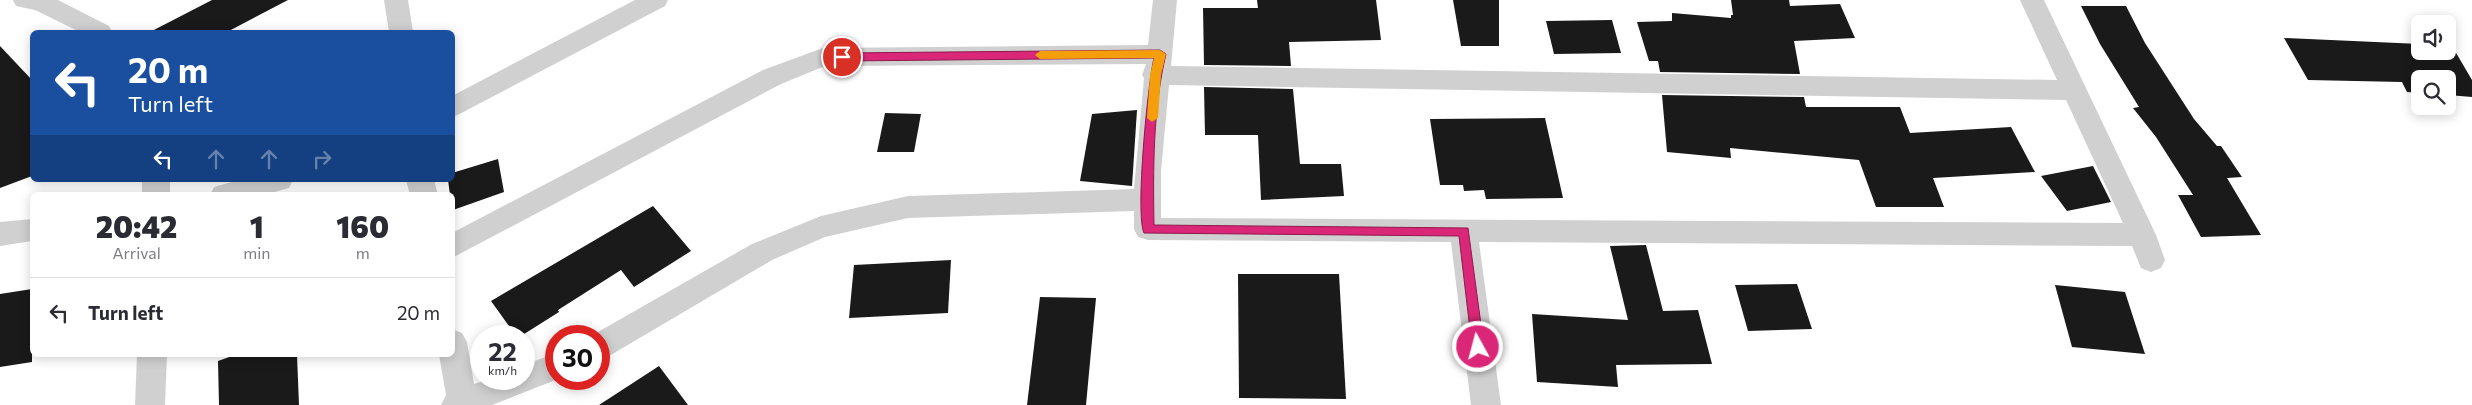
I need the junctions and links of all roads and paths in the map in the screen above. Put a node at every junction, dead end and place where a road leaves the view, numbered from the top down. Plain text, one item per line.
1 (25, 0) edge
2 (396, 0) edge
3 (656, 0) edge
4 (1165, 0) edge
5 (2032, 0) edge
6 (96, 30) edge
7 (401, 30) edge
8 (1158, 64) junction
9 (2075, 90) junction
10 (455, 106) edge
11 (272, 182) edge
12 (235, 192) edge
13 (1146, 200) junction
14 (30, 230) edge
15 (1464, 231) junction
16 (0, 234) edge
17 (455, 245) edge
18 (610, 341) edge
19 (152, 357) edge
20 (454, 357) edge
21 (495, 390) edge
22 (459, 404) edge
23 (150, 405) edge
24 (1486, 405) edge

1 - 6 street
2 - 7 street
3 - 10 street
4 - 8 street
5 - 9 street
8 - 9 street
8 - 13 street
8 - 17 street
9 - 15 street
11 - 12 street
13 - 15 street
13 - 18 street
14 - 16 street
15 - 24 street
19 - 23 street
20 - 22 street
21 - 22 street

